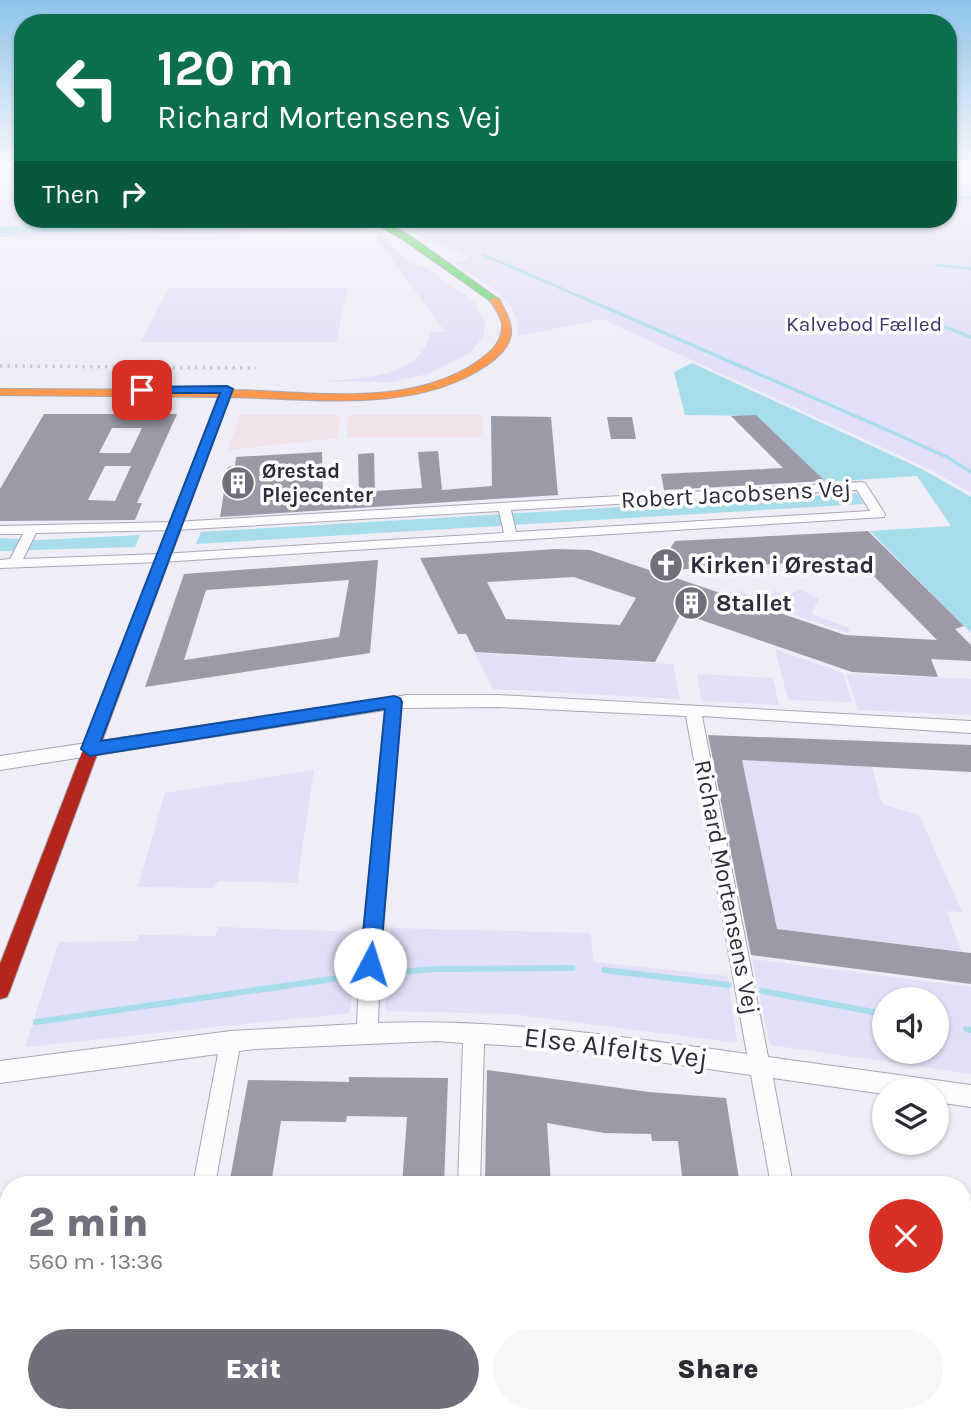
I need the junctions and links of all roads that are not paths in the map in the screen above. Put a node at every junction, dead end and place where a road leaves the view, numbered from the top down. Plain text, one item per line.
1 (391, 231) edge
2 (0, 392) edge
3 (226, 392) junction
4 (504, 508) junction
5 (295, 519) junction
6 (174, 526) junction
7 (0, 530) edge
8 (510, 533) junction
9 (30, 534) junction
10 (292, 550) junction
11 (161, 558) junction
12 (11, 560) edge
13 (394, 702) junction
14 (693, 710) junction
15 (971, 727) edge
16 (90, 749) junction
17 (0, 763) edge
18 (0, 990) edge
19 (367, 1032) junction
20 (474, 1032) junction
21 (231, 1041) junction
22 (759, 1065) junction
23 (0, 1072) edge
24 (872, 1081) edge
25 (949, 1092) edge
26 (971, 1096) edge
27 (206, 1176) edge
28 (469, 1176) edge
29 (780, 1176) edge

1 - 3 street
2 - 3 street
3 - 6 street
4 - 5 street, Robert Jacobsens Vej
4 - 8 street
4 - 8 street, Robert Jacobsens Vej
5 - 6 street, Robert Jacobsens Vej
5 - 10 street
6 - 9 street, Robert Jacobsens Vej
6 - 11 street
7 - 9 street, Robert Jacobsens Vej
8 - 10 street, Robert Jacobsens Vej
9 - 12 street, Robert Jacobsens Vej
10 - 11 street, Robert Jacobsens Vej
11 - 12 street, Robert Jacobsens Vej
11 - 16 street
13 - 14 street
13 - 16 street
13 - 19 street
14 - 15 street
14 - 22 street, Richard Mortensens Vej
16 - 17 street
16 - 18 street
19 - 20 street, Else Alfelts Vej
19 - 21 street, Else Alfelts Vej
20 - 22 street, Else Alfelts Vej
20 - 28 street
21 - 23 street, Else Alfelts Vej
21 - 27 street
22 - 24 street, Else Alfelts Vej
22 - 29 street
25 - 26 street, Else Alfelts Vej

